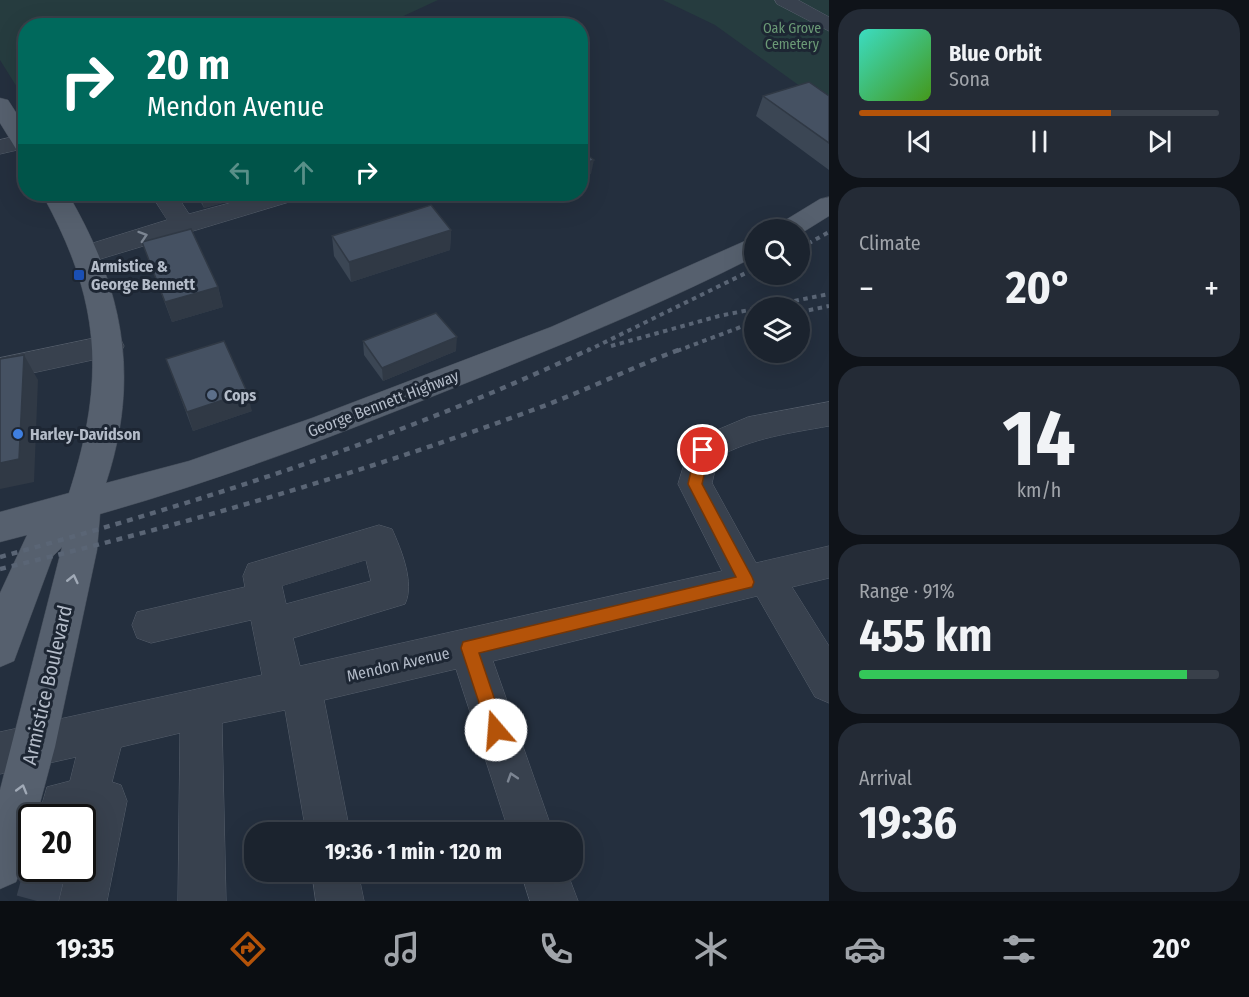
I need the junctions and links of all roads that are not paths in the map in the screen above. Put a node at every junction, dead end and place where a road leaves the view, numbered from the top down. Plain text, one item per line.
1 (784, 0) edge
2 (829, 25) edge
3 (0, 105) edge
4 (18, 144) edge
5 (18, 150) edge
6 (0, 168) edge
7 (59, 201) edge
8 (168, 201) edge
9 (265, 201) edge
10 (829, 205) edge
11 (806, 219) edge
12 (182, 224) junction
13 (744, 251) edge
14 (87, 254) junction
15 (109, 346) junction
16 (0, 369) edge
17 (829, 414) edge
18 (84, 502) junction
19 (0, 527) edge
20 (829, 562) edge
21 (757, 579) junction
22 (151, 626) dead end
23 (0, 648) edge
24 (469, 648) junction
25 (829, 682) edge
26 (293, 688) junction
27 (201, 709) junction
28 (103, 732) junction
29 (17, 750) edge
30 (75, 804) edge
31 (94, 804) edge
32 (326, 822) edge
33 (528, 822) edge
34 (96, 842) edge
35 (0, 866) edge
36 (87, 882) edge
37 (337, 882) edge
38 (547, 882) edge
39 (83, 901) edge
40 (202, 901) edge
41 (340, 901) edge
42 (554, 901) edge

1 - 2 street
3 - 4 main road
5 - 6 street
7 - 14 main road, Armistice Boulevard
8 - 12 street
9 - 12 street
10 - 11 main road
14 -> 12 street
13 - 18 main road, George Bennett Highway
14 - 15 main road, Armistice Boulevard
15 - 16 street
15 - 18 main road, Armistice Boulevard
17 - 21 street
18 - 19 main road, George Bennett Highway
18 - 23 main road, Armistice Boulevard
29 -> 18 main road, Armistice Boulevard
20 - 21 street, Mendon Avenue
21 - 24 street, Mendon Avenue
21 - 25 street
22 - 26 street
24 - 26 street, Mendon Avenue
33 -> 24 street
26 - 27 street, Mendon Avenue
26 - 32 street
27 - 28 street, Mendon Avenue
27 - 40 street
28 - 29 street, Mendon Avenue
28 - 30 street
35 -> 29 main road, Armistice Boulevard
31 - 34 street
36 - 39 street
37 - 41 street
38 - 42 street

